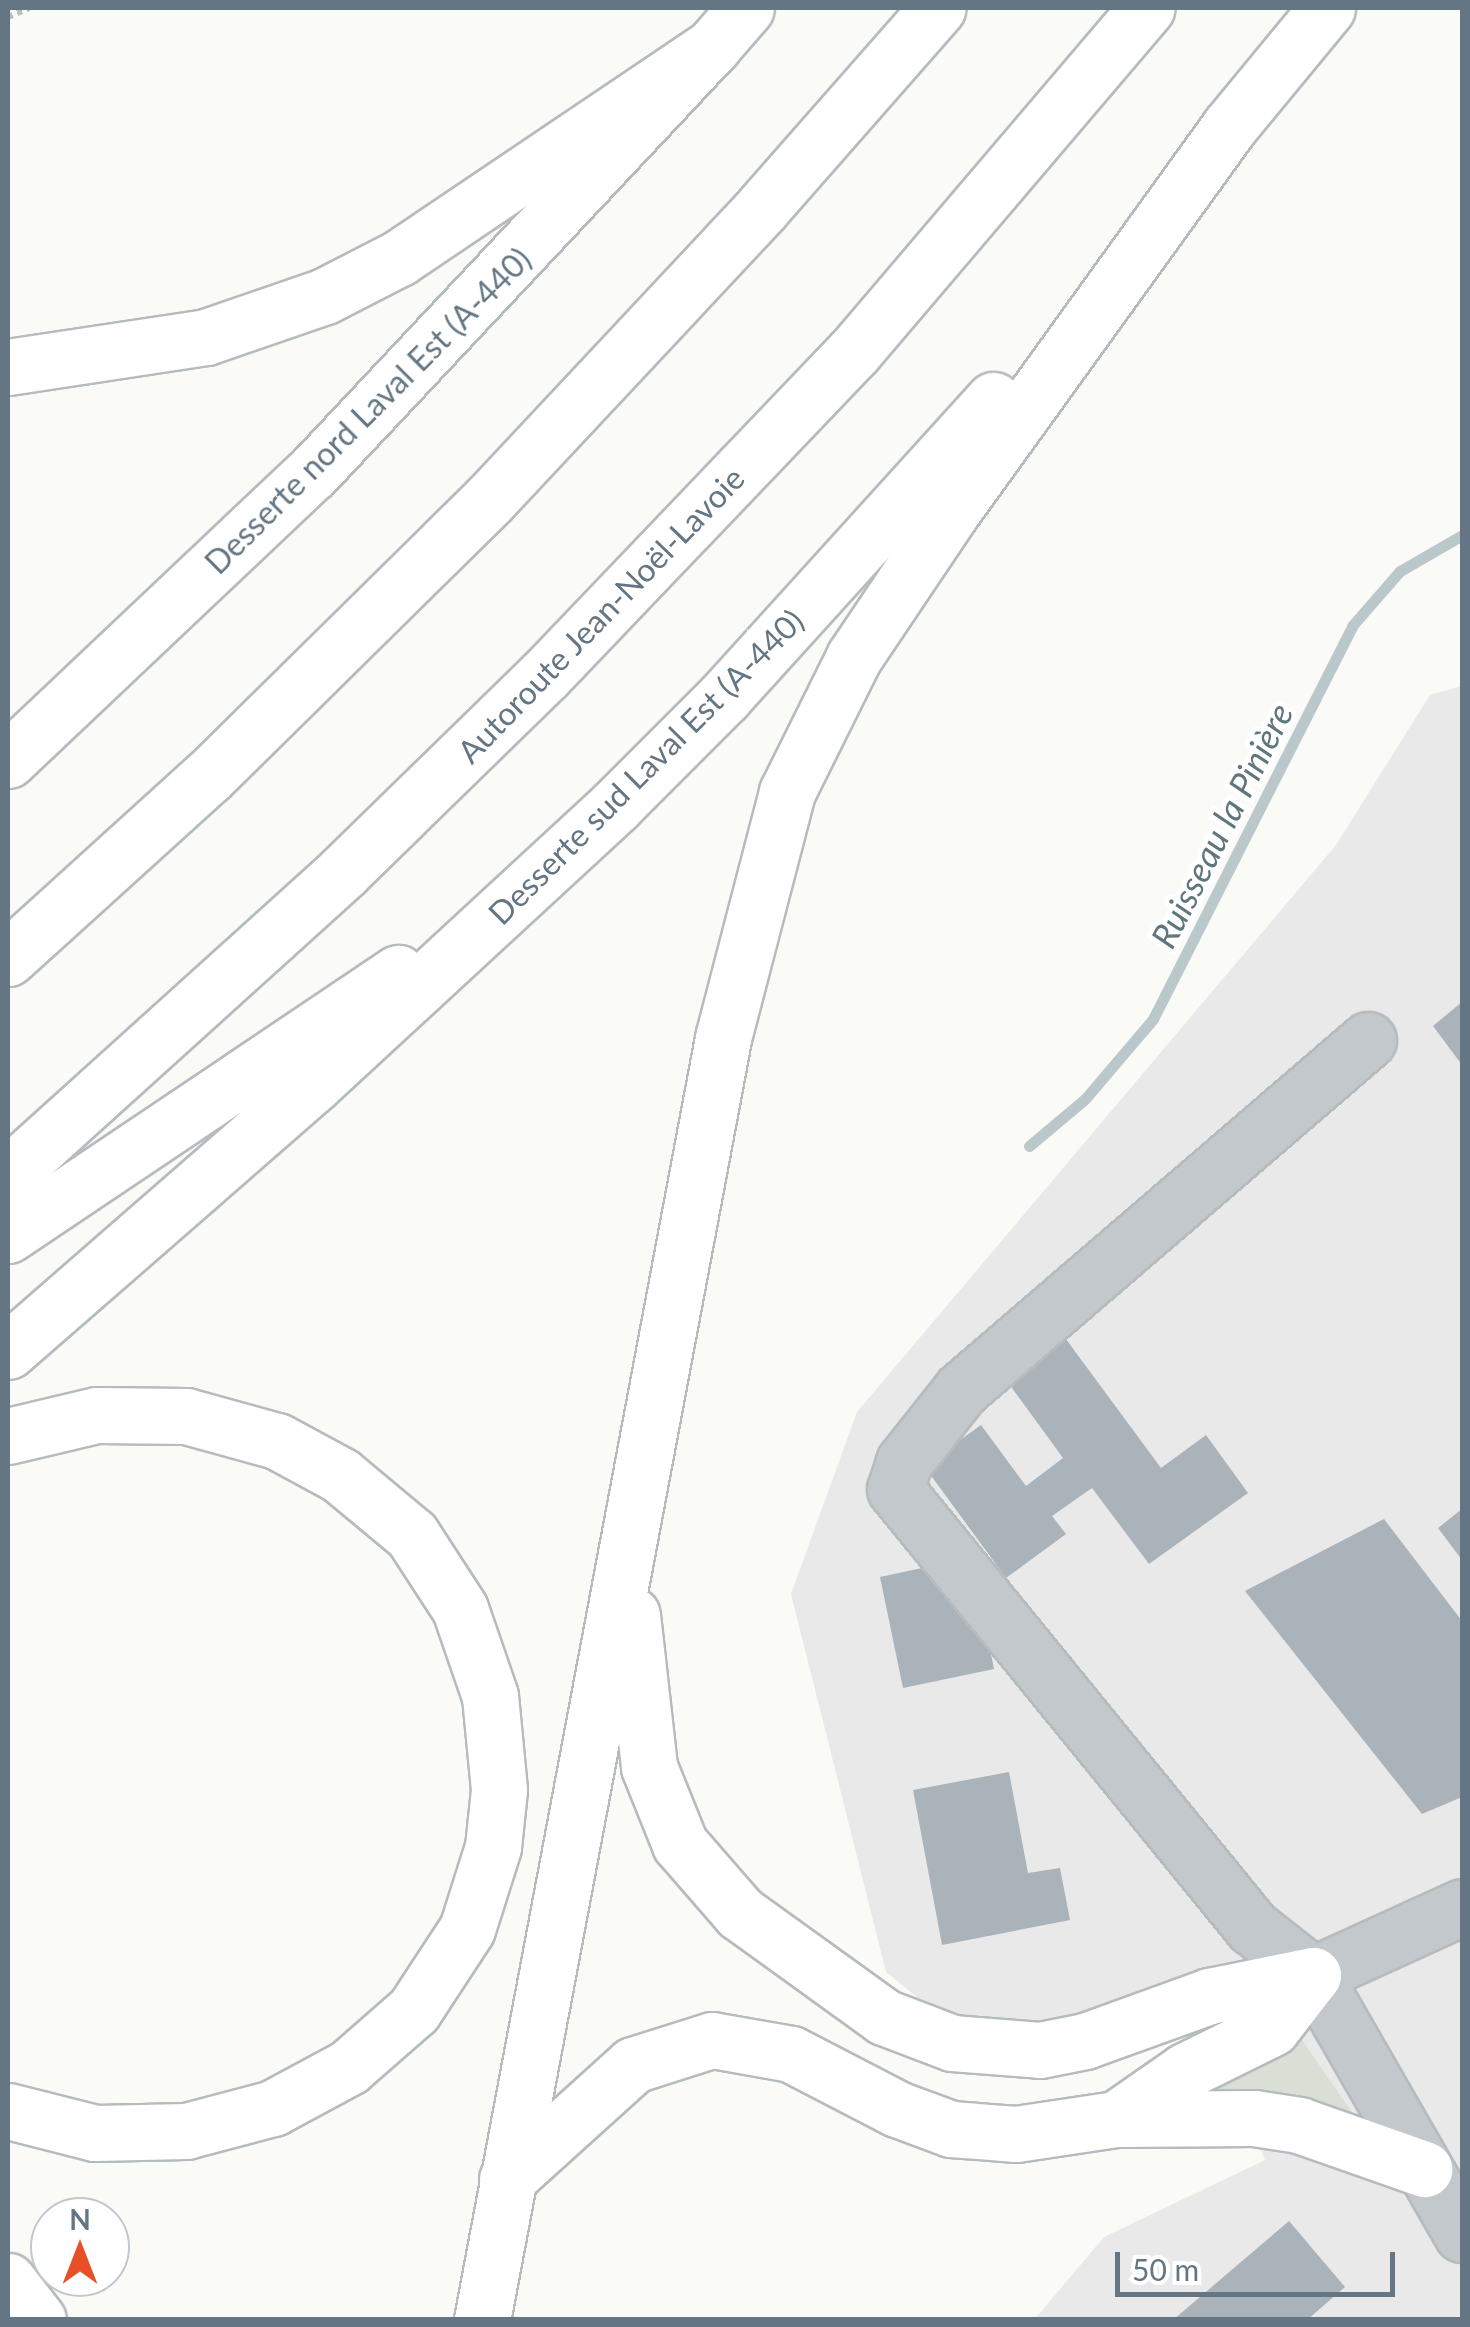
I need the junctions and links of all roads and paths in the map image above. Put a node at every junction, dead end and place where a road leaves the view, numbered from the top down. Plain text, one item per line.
1 (29, 8) edge
2 (938, 8) edge
3 (1147, 8) edge
4 (1327, 8) edge
5 (8, 17) edge
6 (730, 27) edge
7 (1228, 127) junction
8 (8, 366) edge
9 (8, 760) edge
10 (514, 898) junction
11 (8, 958) edge
12 (1368, 1040) dead end
13 (8, 1175) edge
14 (8, 1235) edge
15 (8, 1352) edge
16 (8, 1436) edge
17 (625, 1560) junction
18 (1462, 1907) edge
19 (1313, 1975) junction
20 (8, 2111) edge
21 (1116, 2120) junction
22 (1424, 2170) junction
23 (508, 2179) junction
24 (1462, 2234) edge
25 (8, 2280) edge
26 (38, 2320) edge
27 (482, 2320) edge

1 - 5 path
2 - 11 highway
3 - 13 highway, Autoroute Jean-Noël-Lavoie
4 - 7 highway
6 - 8 highway
6 - 9 highway, Desserte nord Laval Est (A-440)
7 - 10 highway, Desserte sud Laval Est (A-440)
7 - 17 highway
10 - 14 highway
10 - 15 highway, Desserte sud Laval Est (A-440)
12 - 19 street
16 - 20 highway
17 - 19 highway
17 - 23 highway
18 - 19 street
19 - 21 highway
19 - 22 street
21 - 22 highway
21 - 23 highway
22 - 24 street
23 - 27 highway
25 - 26 highway

